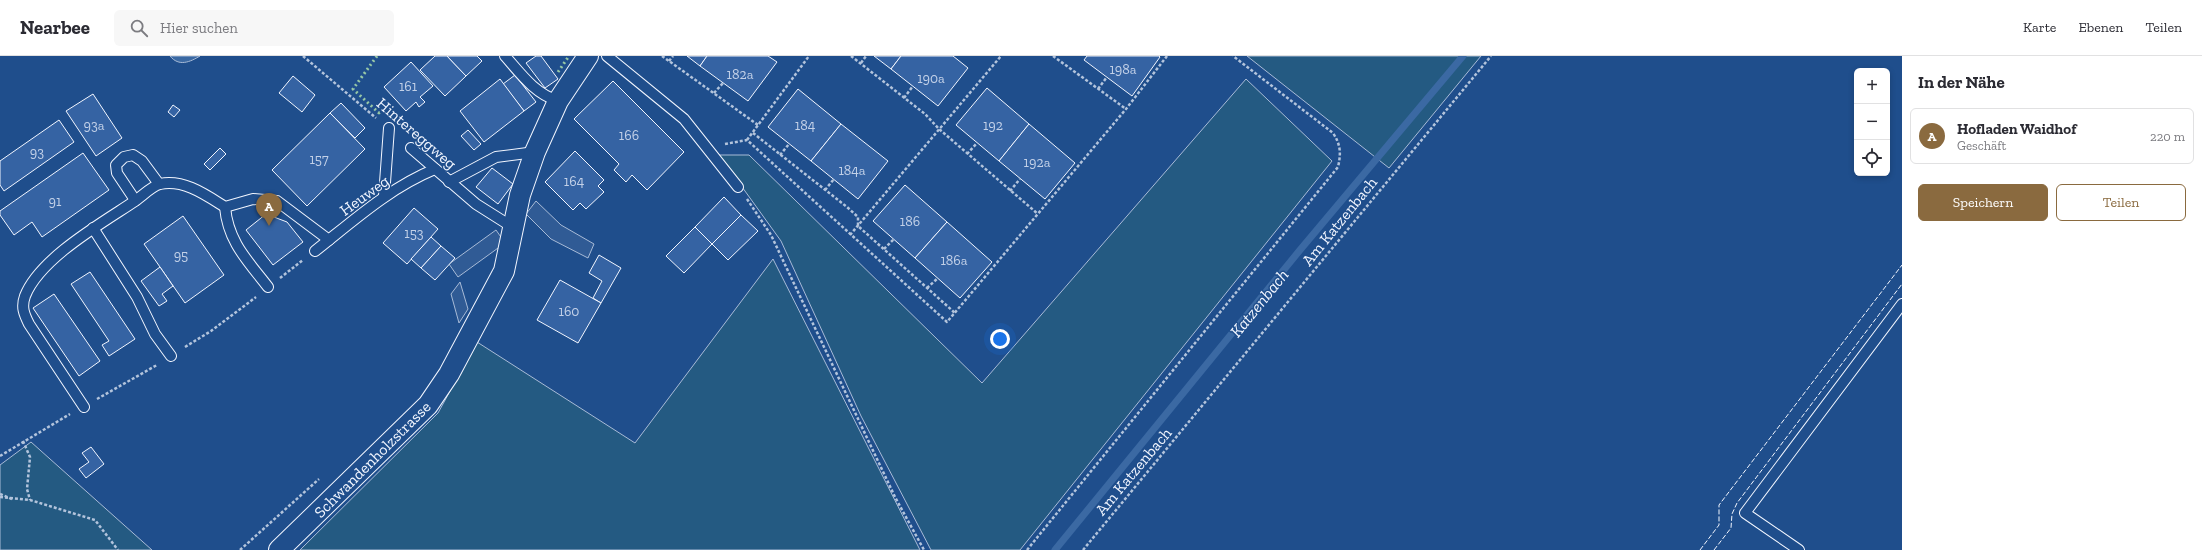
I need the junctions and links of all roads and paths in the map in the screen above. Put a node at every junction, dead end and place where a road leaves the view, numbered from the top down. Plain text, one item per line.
1 (304, 56) edge
2 (505, 56) edge
3 (588, 56) edge
4 (608, 56) edge
5 (662, 56) edge
6 (673, 56) edge
7 (809, 56) edge
8 (852, 56) edge
9 (866, 56) edge
10 (1001, 56) edge
11 (1053, 56) edge
12 (1167, 56) edge
13 (1233, 56) edge
14 (1491, 56) edge
15 (669, 61) junction
16 (861, 63) junction
17 (1106, 77) dead end
18 (723, 83) dead end
19 (913, 86) dead end
20 (1098, 89) junction
21 (714, 93) junction
22 (904, 98) junction
23 (558, 101) junction
24 (1126, 109) junction
25 (758, 125) junction
26 (389, 128) joint
27 (939, 129) junction
28 (753, 133) junction
29 (747, 140) junction
30 (978, 143) dead end
31 (789, 144) dead end
32 (411, 148) dead end
33 (710, 149) junction
34 (535, 152) junction
35 (968, 154) junction
36 (780, 155) junction
37 (435, 169) junction
38 (834, 179) dead end
39 (1020, 179) dead end
40 (449, 182) junction
41 (159, 184) junction
42 (738, 187) joint
43 (825, 190) junction
44 (1010, 190) junction
45 (384, 196) junction
46 (135, 200) junction
47 (224, 207) junction
48 (1038, 214) junction
49 (858, 226) junction
50 (93, 228) junction
51 (514, 228) junction
52 (850, 235) junction
53 (894, 239) dead end
54 (329, 240) junction
55 (884, 249) junction
56 (315, 251) dead end
57 (938, 278) dead end
58 (268, 287) dead end
59 (927, 288) junction
60 (1902, 304) edge
61 (954, 313) junction
62 (172, 356) dead end
63 (84, 407) dead end
64 (23, 441) dead end
65 (322, 476) dead end
66 (0, 494) edge
67 (0, 497) edge
68 (14, 500) junction
69 (30, 500) junction
70 (118, 550) edge
71 (240, 550) edge
72 (279, 550) edge
73 (924, 550) edge
74 (1027, 550) edge
75 (1083, 550) edge
76 (1798, 550) edge

1 - 26 path, Hintereggweg
2 - 23 lane
3 - 23 street, Schwandenholzstrasse
4 - 33 lane
5 - 15 path
6 - 15 path
7 - 25 path
8 - 16 path
9 - 16 path
10 - 27 path
11 - 20 path
12 - 24 path
13 - 74 path
14 - 75 path, Am Katzenbach
15 - 21 path
16 - 22 path
17 - 20 path
18 - 21 path
19 - 22 path
20 - 24 path
21 - 25 path
22 - 27 path
23 - 34 street, Schwandenholzstrasse
24 - 48 path
25 - 28 path
26 - 45 lane
27 - 35 path
27 - 49 path
28 - 29 path
28 - 36 path
29 - 33 path
29 - 52 path
30 - 35 path
31 - 36 path
32 - 37 lane, Hintereggweg
33 - 42 lane
34 - 40 lane
34 - 51 street, Schwandenholzstrasse
35 - 44 path
36 - 43 path
37 - 40 lane, Hintereggweg
37 - 45 lane, Heuweg
38 - 43 path
39 - 44 path
40 - 51 lane, Hintereggweg
41 - 46 lane
41 - 46 lane
41 - 47 lane
42 - 73 path
43 - 49 path
44 - 48 path
45 - 54 lane, Heuweg
46 - 50 lane
47 - 54 lane
47 - 58 lane
48 - 61 path
49 - 52 path
49 - 55 path
50 - 62 lane
50 - 63 lane
51 - 72 street, Schwandenholzstrasse
52 - 61 path
53 - 55 path
54 - 56 lane, Heuweg
55 - 59 path
57 - 59 path
59 - 61 path
60 - 76 lane
64 - 69 path
65 - 71 path
66 - 68 path
67 - 68 path
68 - 69 path
69 - 70 path

